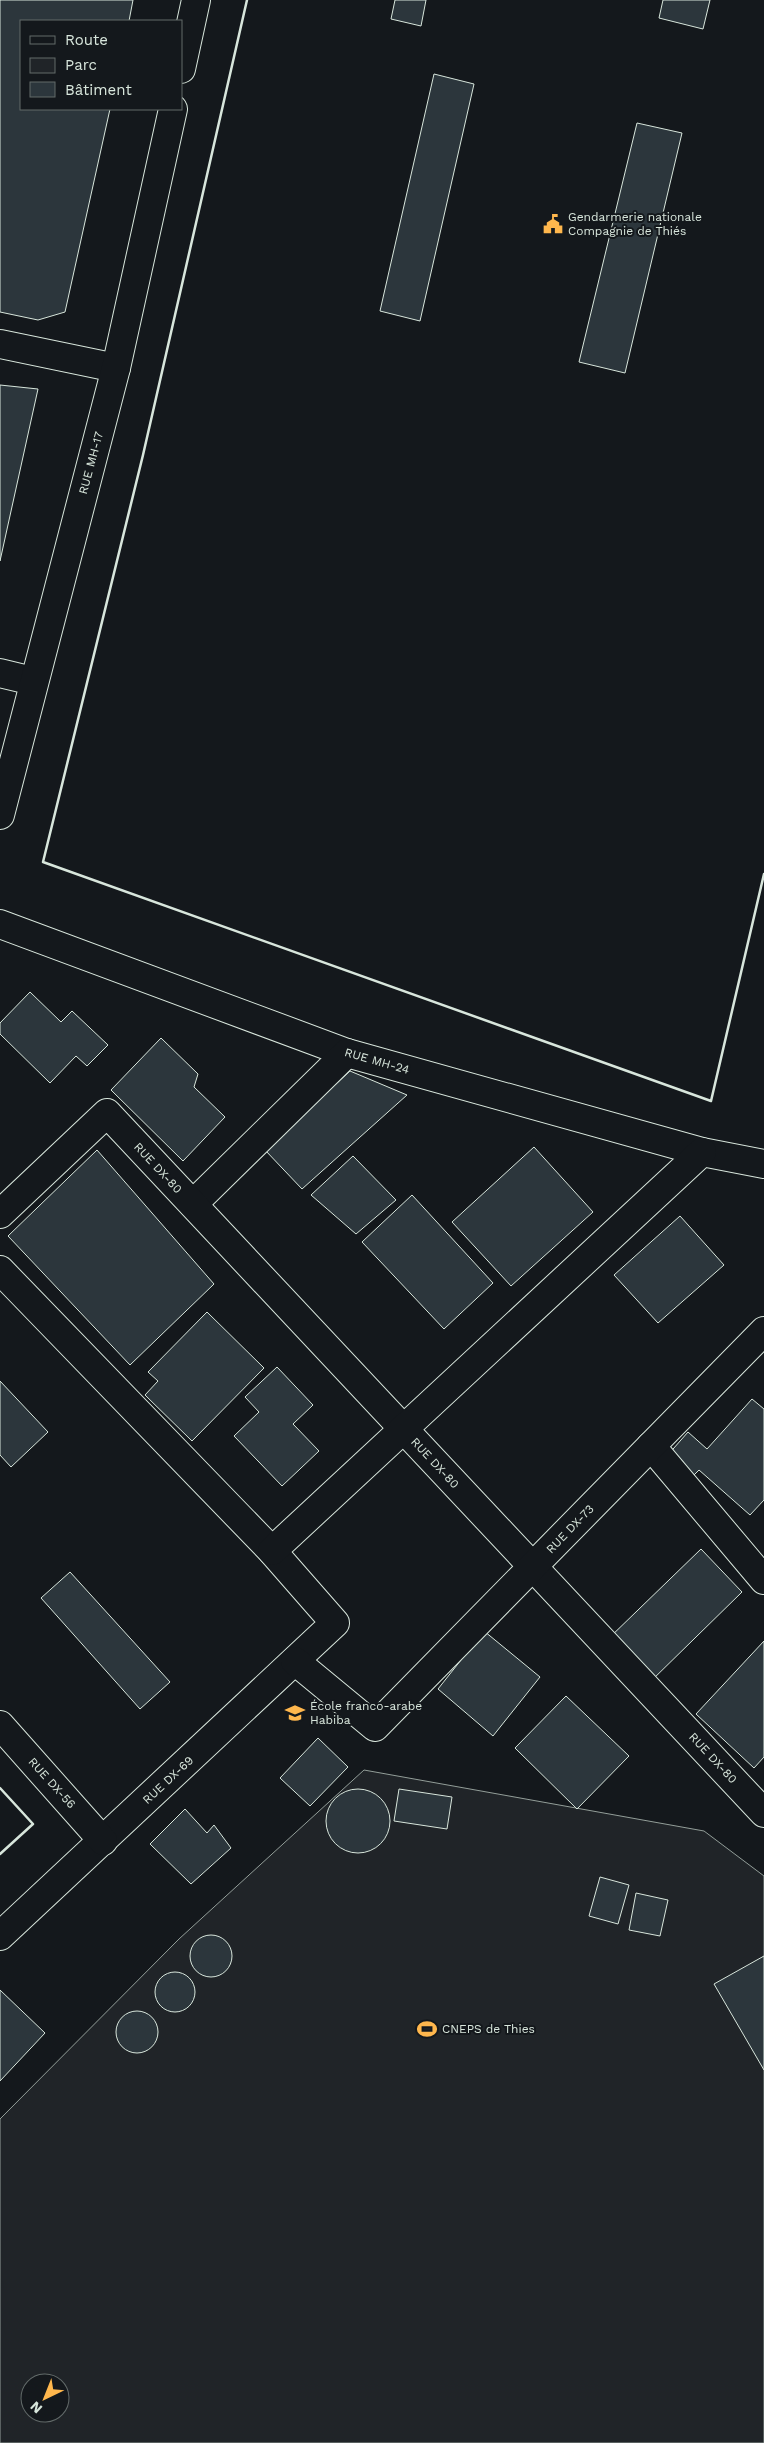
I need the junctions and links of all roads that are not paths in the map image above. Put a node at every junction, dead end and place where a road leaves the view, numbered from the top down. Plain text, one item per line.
1 (196, 0) edge
2 (182, 64) edge
3 (173, 110) edge
4 (0, 344) edge
5 (116, 368) junction
6 (0, 674) edge
7 (33, 680) junction
8 (0, 815) edge
9 (0, 924) edge
10 (347, 1053) junction
11 (702, 1152) junction
12 (764, 1164) edge
13 (192, 1204) junction
14 (0, 1214) edge
15 (0, 1270) edge
16 (764, 1331) edge
17 (404, 1430) junction
18 (651, 1446) junction
19 (272, 1551) junction
20 (533, 1567) junction
21 (764, 1580) edge
22 (295, 1661) junction
23 (0, 1725) edge
24 (764, 1813) edge
25 (103, 1841) junction
26 (0, 1936) edge

1 - 2 street
3 - 5 street, RUE MH-17
4 - 5 street
5 - 7 street, RUE MH-17
6 - 7 street
7 - 8 street, RUE MH-17
9 - 10 street, RUE MH-24
10 - 11 street, RUE MH-24
10 - 13 street
11 - 12 street, RUE MH-24
11 - 17 street
13 - 14 street, RUE DX-80
13 - 17 street, RUE DX-80
15 - 19 street
16 - 18 street, RUE DX-73
17 - 19 street
17 - 20 street, RUE DX-80
18 - 20 street, RUE DX-73
18 - 21 street
19 - 22 street, RUE DX-69
20 - 22 street, RUE DX-73
20 - 24 street, RUE DX-80
22 - 25 street, RUE DX-69
23 - 25 street, RUE DX-56
25 - 26 street, RUE DX-69

